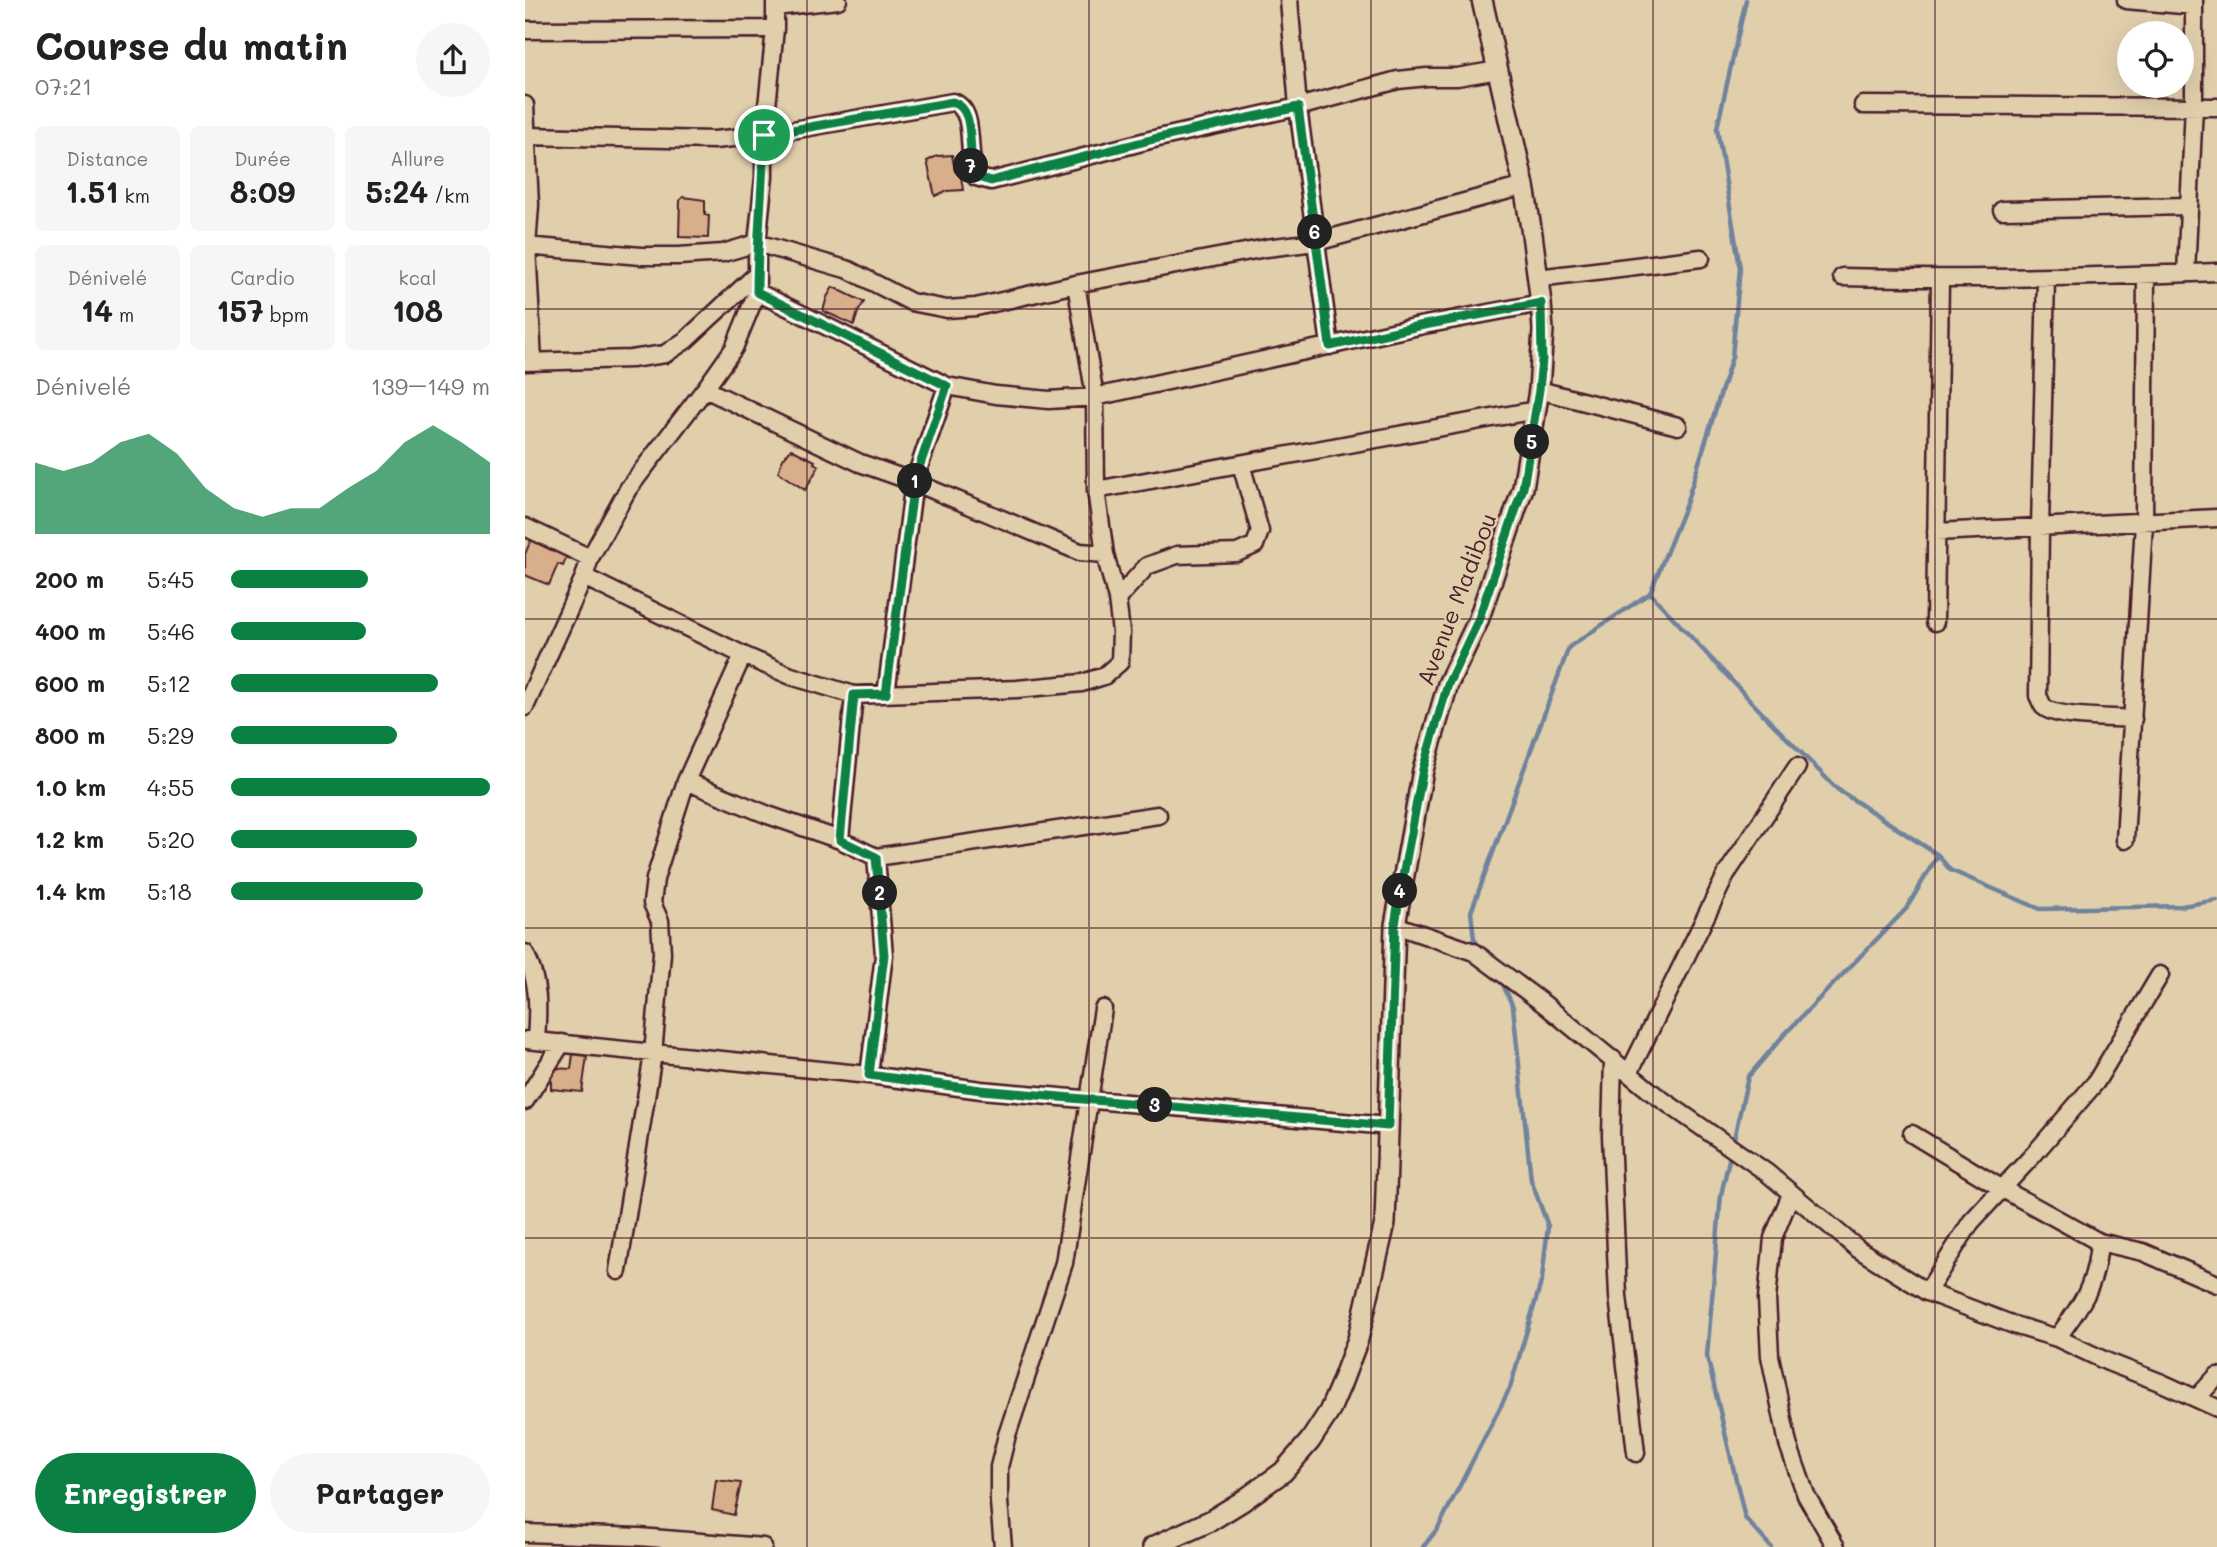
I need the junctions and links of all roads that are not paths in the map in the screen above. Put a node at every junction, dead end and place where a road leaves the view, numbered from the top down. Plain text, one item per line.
1 (838, 0) edge
2 (1289, 0) edge
3 (1482, 0) edge
4 (2126, 0) edge
5 (775, 3) edge
6 (2194, 3) edge
7 (775, 29) junction
8 (525, 30) edge
9 (1498, 70) junction
10 (525, 105) edge
11 (1863, 105) dead end
12 (2194, 106) junction
13 (1298, 107) junction
14 (2217, 107) edge
15 (764, 135) junction
16 (526, 136) edge
17 (1524, 186) junction
18 (2188, 206) junction
19 (2003, 210) dead end
20 (1316, 242) junction
21 (757, 243) junction
22 (526, 246) edge
23 (1701, 258) dead end
24 (2217, 272) edge
25 (2186, 273) junction
26 (757, 274) junction
27 (2146, 275) junction
28 (1842, 277) dead end
29 (1538, 278) junction
30 (2046, 278) junction
31 (1940, 279) junction
32 (1076, 284) junction
33 (757, 292) junction
34 (1541, 303) junction
35 (1330, 346) junction
36 (529, 362) edge
37 (947, 386) junction
38 (705, 389) junction
39 (1539, 390) junction
40 (1095, 397) junction
41 (1537, 410) junction
42 (1678, 426) dead end
43 (1241, 464) junction
44 (914, 482) junction
45 (1096, 490) junction
46 (2217, 518) edge
47 (2144, 523) junction
48 (525, 527) edge
49 (2040, 528) junction
50 (1935, 533) junction
51 (1105, 554) junction
52 (590, 558) junction
53 (584, 578) junction
54 (1117, 599) junction
55 (1935, 622) dead end
56 (743, 655) junction
57 (886, 694) junction
58 (854, 695) junction
59 (525, 707) edge
60 (2133, 719) junction
61 (1797, 767) dead end
62 (686, 781) junction
63 (1159, 815) dead end
64 (2125, 839) dead end
65 (840, 840) junction
66 (876, 857) junction
67 (1395, 925) junction
68 (525, 953) edge
69 (2160, 975) dead end
70 (1104, 1009) dead end
71 (530, 1040) edge
72 (562, 1043) junction
73 (653, 1054) junction
74 (1613, 1059) junction
75 (1629, 1073) junction
76 (869, 1075) junction
77 (1091, 1099) junction
78 (525, 1101) edge
79 (1388, 1126) junction
80 (1912, 1134) dead end
81 (2001, 1188) junction
82 (1791, 1194) junction
83 (2099, 1242) junction
84 (618, 1271) dead end
85 (2217, 1284) edge
86 (1927, 1292) junction
87 (2057, 1338) junction
88 (2217, 1376) edge
89 (2197, 1398) junction
90 (2217, 1408) edge
91 (1636, 1453) dead end
92 (525, 1534) edge
93 (763, 1547) edge
94 (1003, 1547) edge
95 (1153, 1547) edge
96 (1836, 1547) edge

1 - 5 street
2 - 13 street
3 - 9 street, Avenue Madibou
4 - 6 street
5 - 7 street
6 - 12 street
7 - 8 street
7 - 15 street
9 - 13 street
9 - 17 street, Avenue Madibou
10 - 16 street
11 - 12 street
12 - 14 street
12 - 18 street
13 - 15 street
13 - 20 street
15 - 16 street
15 - 21 street
16 - 22 street
17 - 20 street
17 - 29 street, Avenue Madibou
18 - 19 street
18 - 25 street
20 - 32 street
20 - 35 street
21 - 22 street
21 - 26 street
21 - 32 street
22 - 36 street
23 - 29 street
24 - 25 street
25 - 27 street
26 - 33 street
26 - 36 street
27 - 30 street
27 - 47 street
28 - 31 street
29 - 34 street, Avenue Madibou
30 - 31 street
30 - 49 street
31 - 50 street
32 - 40 street
33 - 37 street
33 - 38 street
34 - 35 street
34 - 39 street, Avenue Madibou
35 - 40 street
37 - 40 street
37 - 44 street
38 - 44 street
38 - 52 street
39 - 41 street, Avenue Madibou
39 - 42 street
40 - 45 street
41 - 43 street
41 - 67 street, Avenue Madibou
43 - 45 street
43 - 54 street
44 - 51 street
44 - 57 street
45 - 51 street
46 - 47 street
47 - 49 street
47 - 60 street
48 - 52 street
49 - 50 street
49 - 60 street
50 - 55 street
51 - 54 street
52 - 53 street
53 - 56 street
53 - 59 street
54 - 57 street
56 - 58 street
56 - 62 street
57 - 58 street
58 - 65 street
60 - 64 street
61 - 75 street
62 - 65 street
62 - 73 street
63 - 66 street
65 - 66 street
66 - 76 street
67 - 74 street
67 - 79 street, Avenue Madibou
68 - 71 street
69 - 81 street
70 - 77 street
71 - 72 street
72 - 73 street
72 - 78 street
73 - 76 street
73 - 84 street
74 - 75 street
74 - 91 street
75 - 82 street
76 - 77 street
77 - 79 street
77 - 94 street
79 - 95 street, Avenue Madibou
80 - 81 street
81 - 83 street
81 - 86 street
82 - 86 street
82 - 96 street
83 - 85 street
83 - 87 street
86 - 87 street
87 - 89 street
88 - 89 street
89 - 90 street
92 - 93 street

